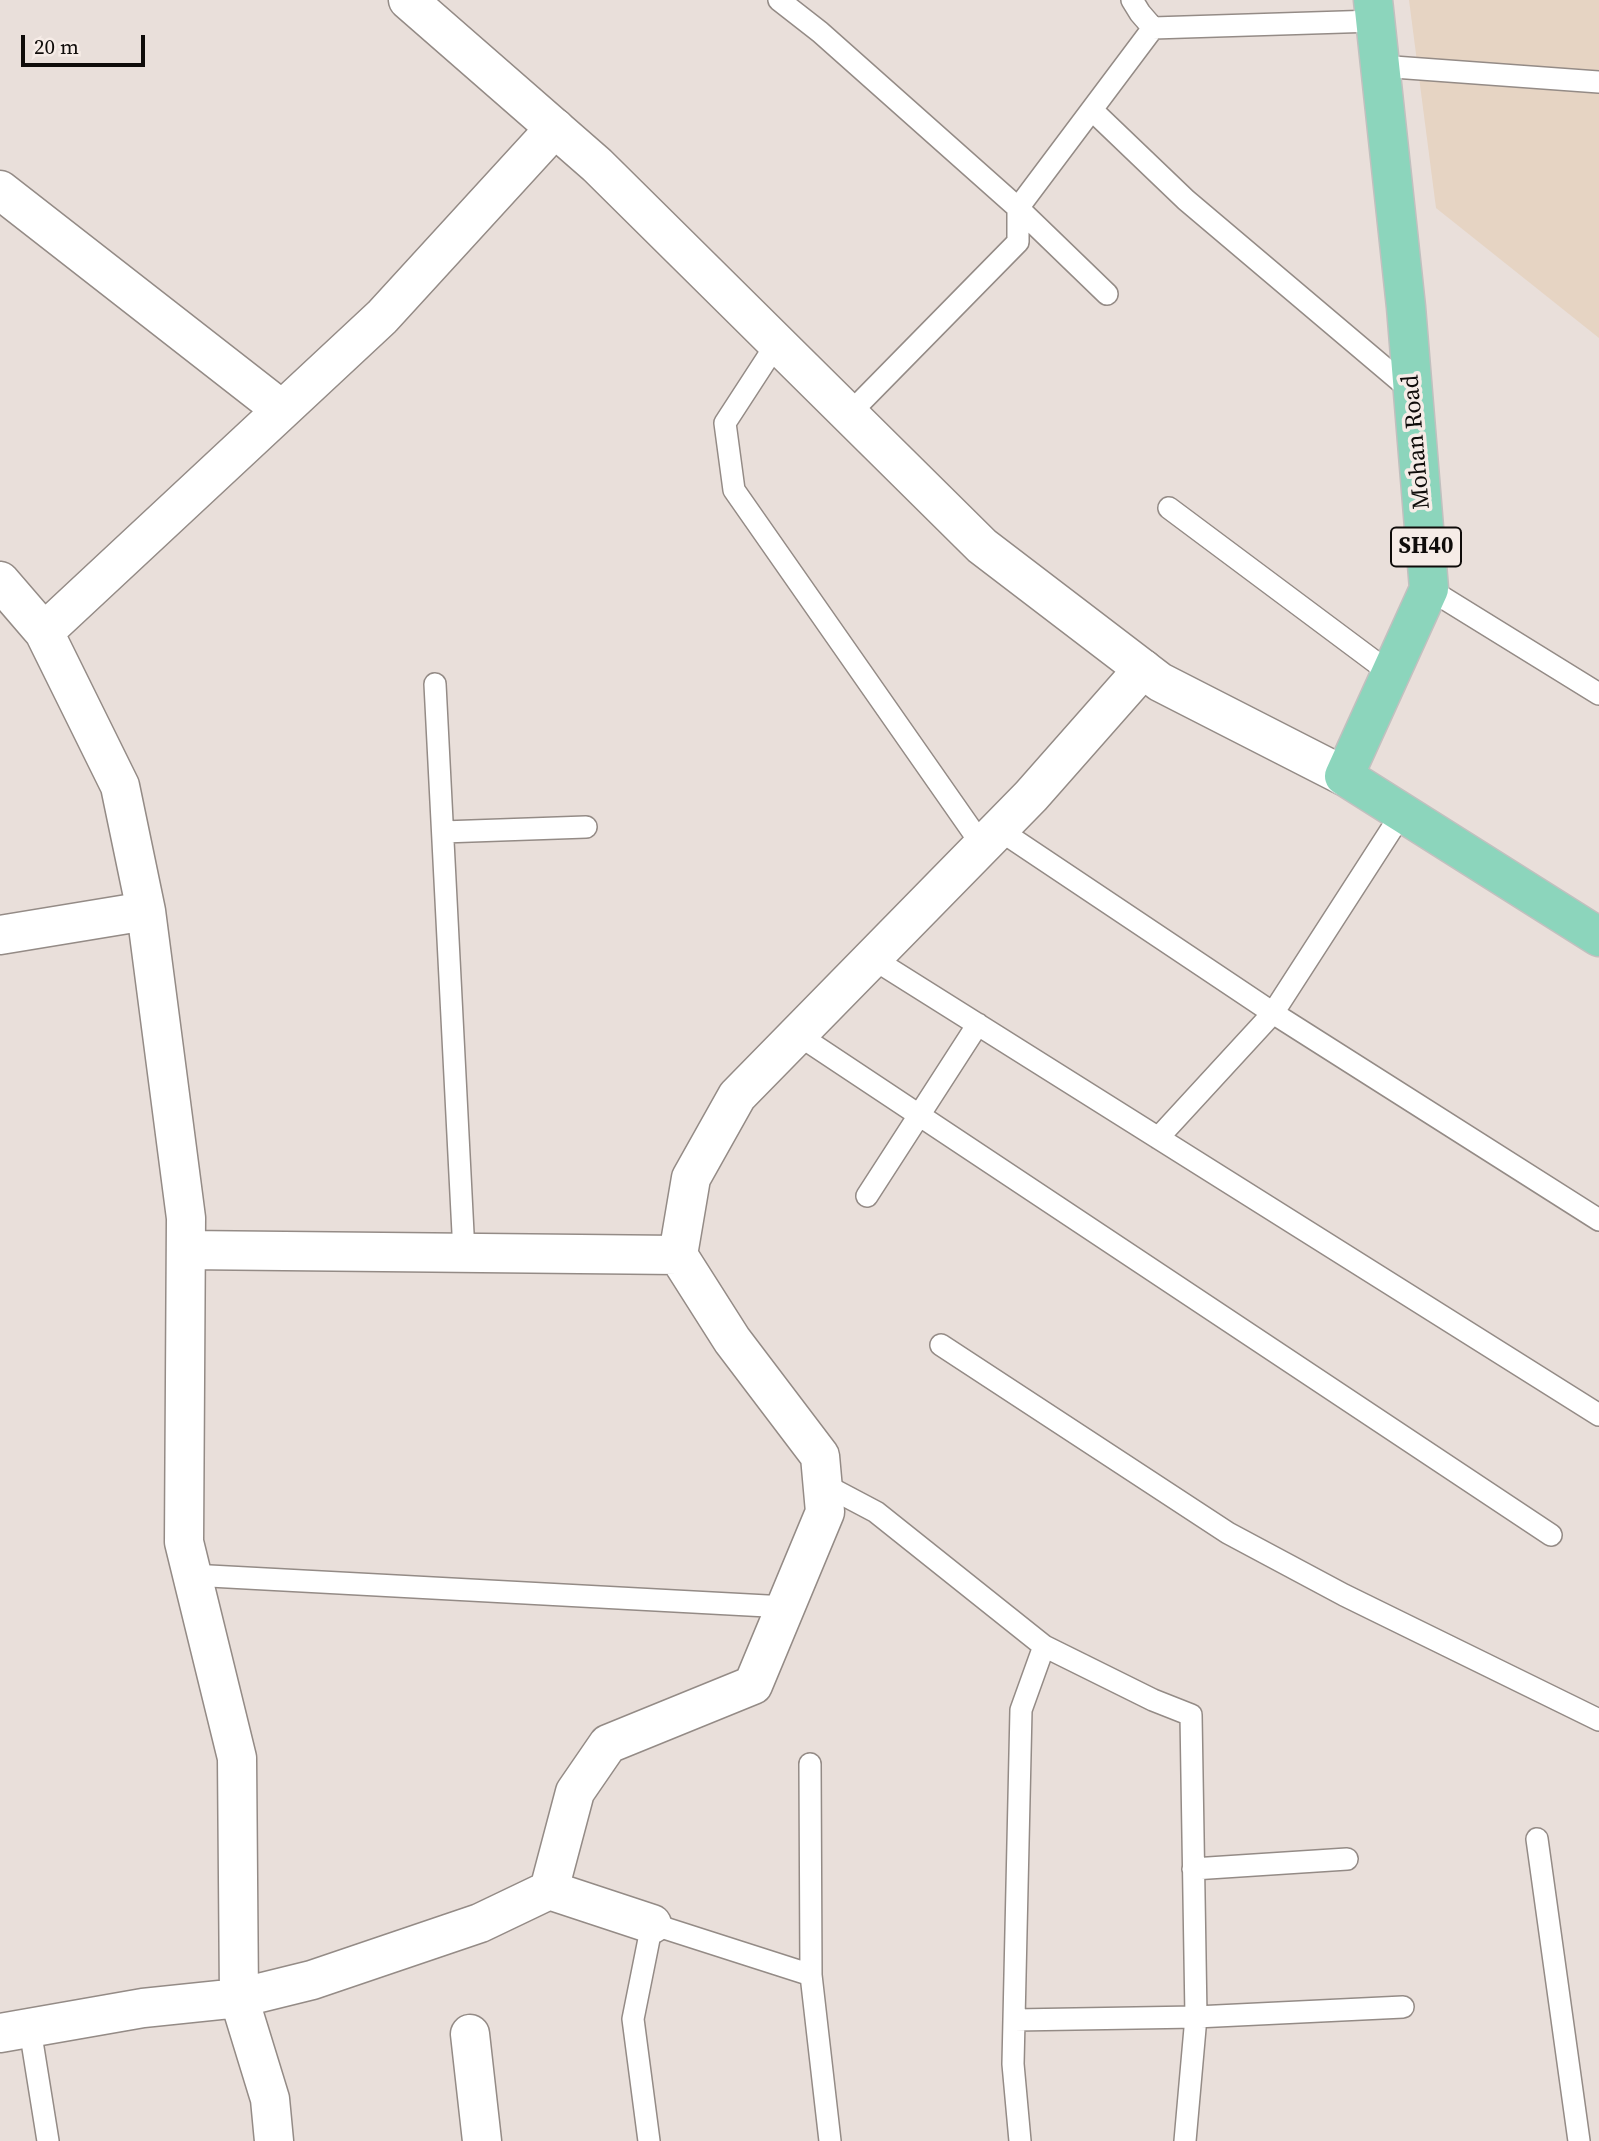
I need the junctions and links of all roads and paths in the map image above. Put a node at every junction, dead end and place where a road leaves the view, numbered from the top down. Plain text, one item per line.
1 (408, 0) edge
2 (779, 0) edge
3 (1132, 0) edge
4 (1374, 10) edge
5 (1153, 28) junction
6 (1380, 65) junction
7 (1599, 82) edge
8 (1092, 110) junction
9 (555, 128) junction
10 (0, 190) edge
11 (1018, 208) junction
12 (1107, 294) dead end
13 (777, 343) junction
14 (1413, 393) junction
15 (282, 410) junction
16 (849, 414) junction
17 (1169, 508) dead end
18 (0, 581) edge
19 (1429, 589) junction
20 (44, 632) junction
21 (1143, 669) junction
22 (1390, 673) junction
23 (435, 684) dead end
24 (1599, 694) edge
25 (1344, 776) junction
26 (1402, 813) junction
27 (586, 827) dead end
28 (443, 832) junction
29 (990, 837) junction
30 (146, 911) junction
31 (0, 935) edge
32 (1599, 937) edge
33 (872, 958) junction
34 (1273, 1013) junction
35 (978, 1024) junction
36 (797, 1034) junction
37 (919, 1115) junction
38 (1158, 1138) junction
39 (867, 1196) dead end
40 (1599, 1220) edge
41 (186, 1250) junction
42 (464, 1253) junction
43 (678, 1255) junction
44 (941, 1345) dead end
45 (1599, 1415) edge
46 (823, 1484) junction
47 (1551, 1535) dead end
48 (191, 1575) junction
49 (786, 1607) junction
50 (1044, 1646) junction
51 (1599, 1720) edge
52 (810, 1764) dead end
53 (1537, 1839) dead end
54 (1346, 1859) dead end
55 (1193, 1869) junction
56 (549, 1890) junction
57 (652, 1924) junction
58 (811, 1975) junction
59 (239, 1998) junction
60 (1403, 2007) dead end
61 (1196, 2017) junction
62 (1015, 2020) junction
63 (15, 2031) edge
64 (470, 2034) dead end
65 (48, 2141) edge
66 (274, 2141) edge
67 (481, 2141) edge
68 (649, 2141) edge
69 (830, 2141) edge
70 (1020, 2141) edge
71 (1185, 2141) edge
72 (1579, 2141) edge

1 - 9 street
2 - 11 lane
3 - 5 lane
4 - 5 lane
4 - 6 main road, Mohan Road / SH40
5 - 8 lane
6 - 7 lane
6 - 14 main road, Mohan Road / SH40
8 - 11 lane
8 - 14 lane
9 - 13 street
9 - 15 street
10 - 15 street
11 - 12 lane
11 - 16 lane
13 - 16 street
13 - 29 lane
14 - 19 main road, Mohan Road / SH40
15 - 20 street
16 - 21 street
17 - 22 lane
18 - 20 street
19 - 22 main road, Mohan Road / SH40
19 - 24 lane
20 - 30 street
21 - 25 street
21 - 29 street
22 - 25 main road, Mohan Road / SH40
23 - 28 lane
25 - 26 main road
26 - 32 main road
26 - 34 lane
27 - 28 lane
28 - 42 lane
29 - 33 street
29 - 34 lane
30 - 31 street
30 - 41 street
33 - 35 lane
33 - 36 street
34 - 38 lane
34 - 40 lane
35 - 37 lane
35 - 38 lane
36 - 37 lane
36 - 43 street
37 - 39 lane
37 - 47 lane
38 - 45 lane
41 - 42 street
41 - 48 street
42 - 43 street
43 - 46 street
44 - 51 lane
46 - 49 street
46 - 50 lane
48 - 49 lane
48 - 59 street
49 - 56 street
50 - 55 lane
50 - 62 lane
52 - 58 lane
53 - 72 lane
54 - 55 lane
55 - 61 lane
56 - 57 street
56 - 59 street
57 - 58 lane
57 - 68 lane
58 - 69 lane
59 - 63 street
59 - 66 street
60 - 61 lane
61 - 62 lane
61 - 71 lane
62 - 70 lane
63 - 65 lane
64 - 67 street

